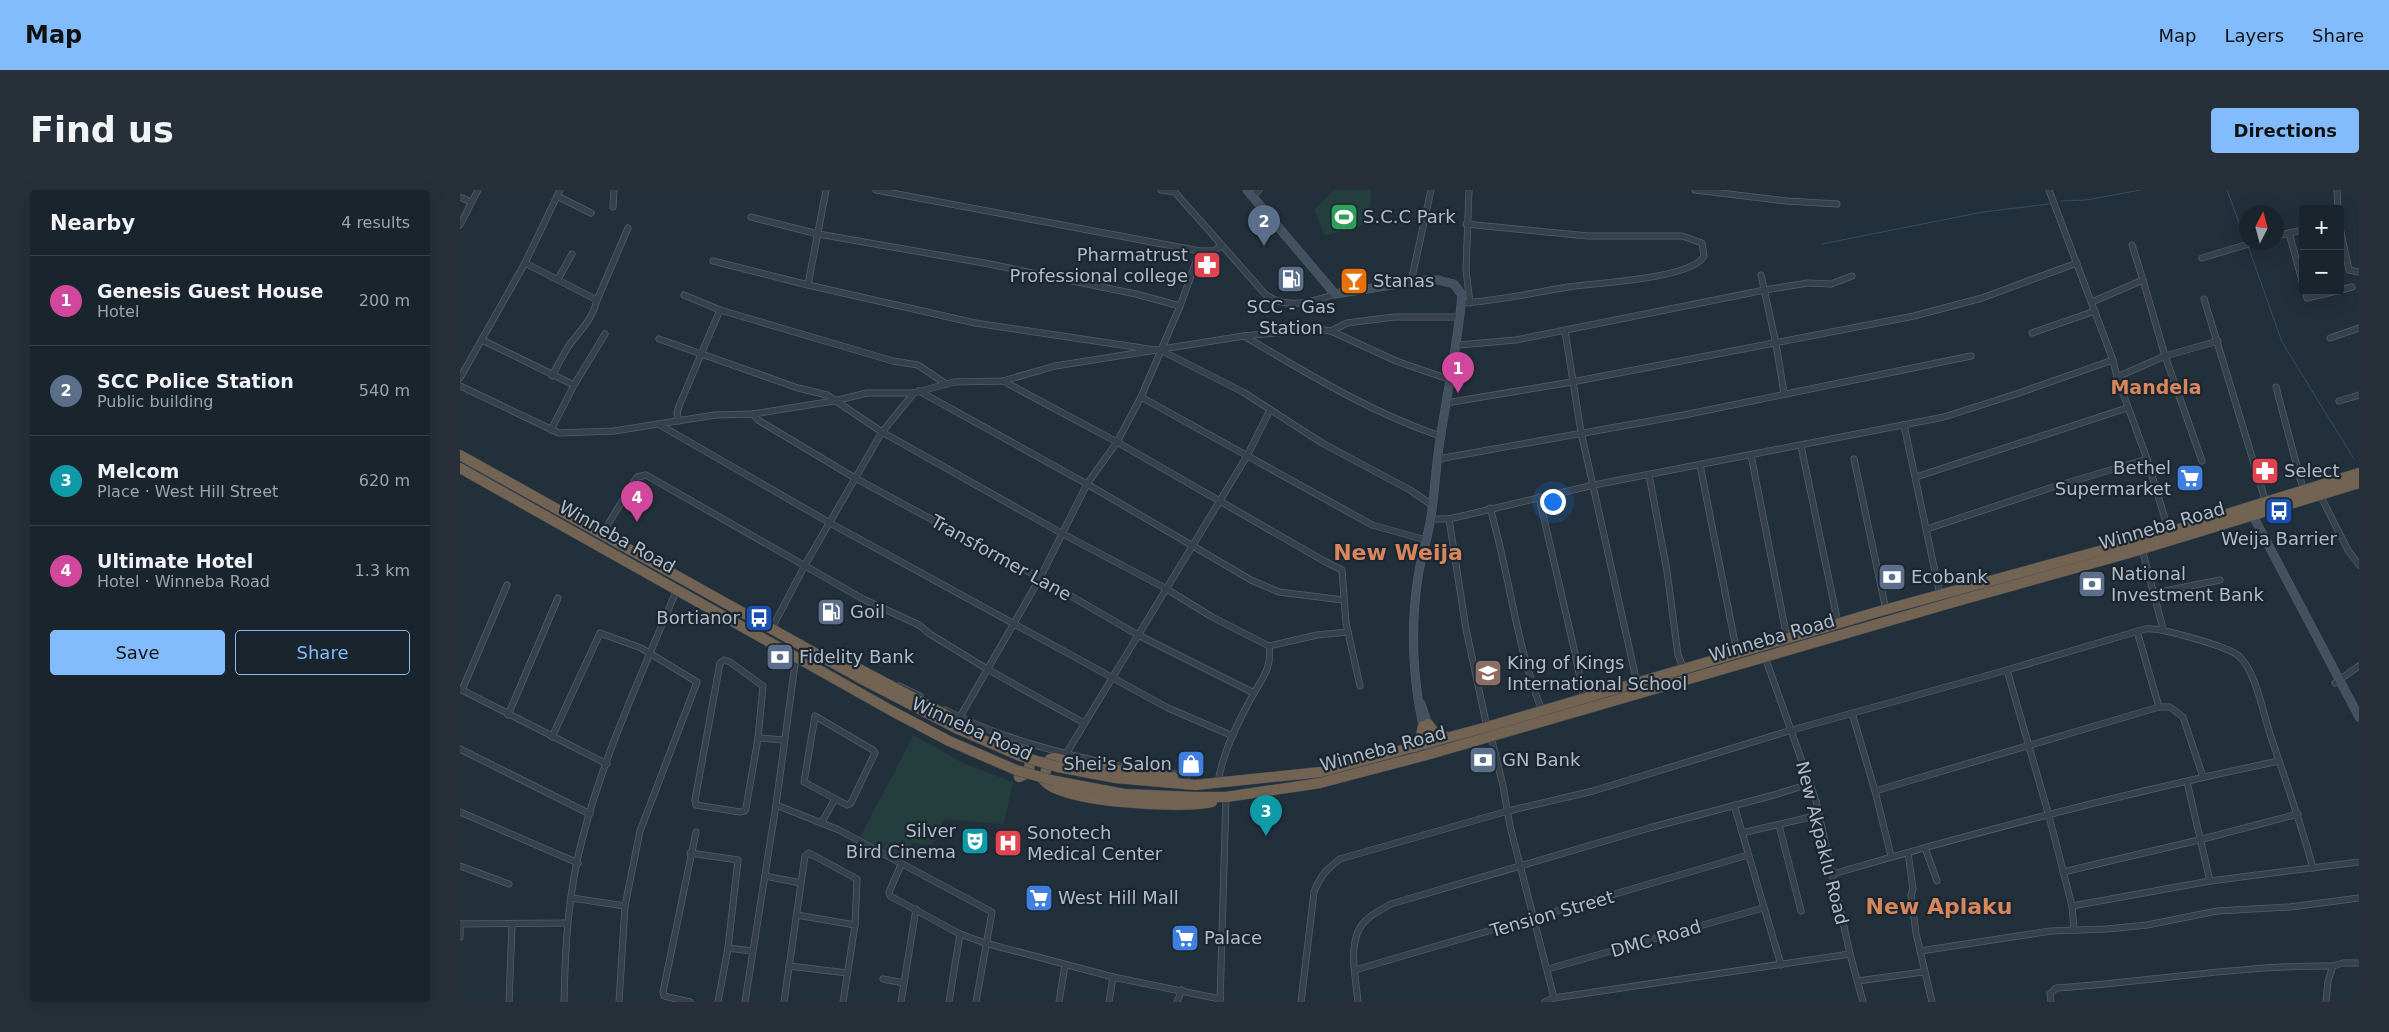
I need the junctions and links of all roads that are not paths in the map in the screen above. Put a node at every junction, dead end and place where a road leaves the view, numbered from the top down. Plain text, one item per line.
1 (478, 190) edge
2 (614, 190) edge
3 (826, 190) edge
4 (876, 190) edge
5 (1161, 190) edge
6 (1259, 190) edge
7 (1430, 190) edge
8 (1469, 190) edge
9 (1695, 190) edge
10 (2049, 190) edge
11 (2337, 190) edge
12 (1174, 191) edge
13 (559, 193) edge
14 (1250, 193) edge
15 (460, 197) edge
16 (471, 202) junction
17 (1837, 204) dead end
18 (2338, 205) edge
19 (613, 207) dead end
20 (591, 213) dead end
21 (751, 217) dead end
22 (1466, 224) junction
23 (460, 225) edge
24 (628, 228) dead end
25 (2299, 231) edge
26 (2289, 233) junction
27 (818, 234) junction
28 (2284, 234) edge
29 (1222, 245) junction
30 (2132, 245) dead end
31 (2239, 247) edge
32 (2344, 247) edge
33 (1200, 251) junction
34 (572, 254) dead end
35 (2202, 258) dead end
36 (713, 261) dead end
37 (525, 262) junction
38 (2077, 263) junction
39 (2299, 269) edge
40 (2359, 272) edge
41 (1761, 275) dead end
42 (1852, 276) dead end
43 (558, 279) junction
44 (2143, 280) junction
45 (1411, 282) junction
46 (808, 285) junction
47 (2352, 287) dead end
48 (2344, 289) edge
49 (1765, 290) junction
50 (1335, 294) junction
51 (684, 295) dead end
52 (2306, 295) edge
53 (2319, 295) edge
54 (2204, 299) dead end
55 (596, 300) junction
56 (2092, 302) junction
57 (1466, 303) junction
58 (1180, 306) junction
59 (720, 310) junction
60 (2095, 311) junction
61 (1459, 317) junction
62 (2359, 328) edge
63 (1331, 331) junction
64 (1565, 331) junction
65 (2032, 333) dead end
66 (605, 334) dead end
67 (1244, 336) junction
68 (2330, 338) dead end
69 (659, 339) dead end
70 (482, 340) junction
71 (2218, 341) junction
72 (1776, 344) junction
73 (1458, 345) junction
74 (1162, 351) junction
75 (702, 355) junction
76 (1972, 356) dead end
77 (2165, 356) junction
78 (2113, 360) junction
79 (461, 375) edge
80 (552, 376) junction
81 (2117, 377) junction
82 (1451, 380) junction
83 (1003, 381) junction
84 (1572, 382) junction
85 (946, 384) junction
86 (574, 385) junction
87 (460, 386) edge
88 (2276, 387) dead end
89 (916, 392) junction
90 (1784, 393) junction
91 (2359, 395) edge
92 (1141, 397) junction
93 (2339, 401) dead end
94 (834, 402) junction
95 (1446, 403) junction
96 (2127, 408) junction
97 (1270, 410) junction
98 (753, 414) junction
99 (679, 421) junction
100 (660, 424) junction
101 (1904, 425) junction
102 (551, 430) junction
103 (882, 432) junction
104 (1581, 432) junction
105 (1440, 436) junction
106 (1116, 442) junction
107 (1801, 446) junction
108 (460, 455) edge
109 (1751, 455) junction
110 (1247, 456) junction
111 (1438, 459) junction
112 (1854, 459) dead end
113 (2147, 459) junction
114 (2202, 461) dead end
115 (1700, 465) junction
116 (460, 468) edge
117 (483, 468) junction
118 (2359, 473) edge
119 (1649, 475) junction
120 (1916, 477) junction
121 (476, 478) junction
122 (855, 478) junction
123 (2359, 483) edge
124 (1087, 484) junction
125 (1594, 485) junction
126 (2303, 489) junction
127 (2320, 495) junction
128 (1539, 497) junction
129 (1220, 500) junction
130 (2266, 503) junction
131 (1432, 505) junction
132 (1490, 508) junction
133 (2251, 512) junction
134 (1430, 519) junction
135 (1449, 519) junction
136 (830, 522) junction
137 (1927, 529) junction
138 (2170, 532) junction
139 (602, 534) junction
140 (1063, 534) junction
141 (613, 540) junction
142 (1426, 540) junction
143 (596, 545) junction
144 (1191, 546) junction
145 (2127, 549) junction
146 (2142, 549) junction
147 (2359, 565) edge
148 (805, 566) junction
149 (1040, 578) junction
150 (2220, 580) dead end
151 (508, 585) dead end
152 (1166, 588) junction
153 (677, 589) junction
154 (2155, 593) junction
155 (1940, 595) junction
156 (558, 598) dead end
157 (1343, 600) junction
158 (1886, 610) junction
159 (1013, 622) junction
160 (1838, 623) junction
161 (772, 628) junction
162 (2136, 630) junction
163 (2163, 630) junction
164 (1348, 632) junction
165 (1138, 635) junction
166 (1787, 638) junction
167 (1269, 646) junction
168 (650, 654) junction
169 (1737, 654) junction
170 (796, 656) junction
171 (1765, 657) junction
172 (833, 663) junction
173 (2359, 666) edge
174 (987, 669) junction
175 (1684, 669) junction
176 (2007, 670) junction
177 (1112, 678) junction
178 (2337, 682) junction
179 (1637, 683) junction
180 (888, 684) junction
181 (1360, 686) dead end
182 (461, 690) edge
183 (1254, 692) junction
184 (870, 698) junction
185 (1584, 699) junction
186 (2159, 707) junction
187 (1852, 713) junction
188 (508, 715) junction
189 (1544, 715) junction
190 (960, 717) junction
191 (2359, 717) edge
192 (1084, 723) junction
193 (1425, 725) junction
194 (1792, 730) junction
195 (1489, 731) junction
196 (1233, 736) junction
197 (1446, 737) junction
198 (552, 738) junction
199 (758, 738) junction
200 (784, 740) junction
201 (1430, 742) junction
202 (2028, 746) junction
203 (1415, 747) junction
204 (460, 749) edge
205 (1434, 753) junction
206 (1066, 754) junction
207 (2279, 760) junction
208 (607, 764) junction
209 (1361, 767) junction
210 (2203, 776) junction
211 (1187, 777) junction
212 (2187, 782) junction
213 (1218, 784) junction
214 (1809, 784) junction
215 (1876, 791) junction
216 (1224, 798) junction
217 (835, 799) junction
218 (776, 805) junction
219 (1734, 805) junction
220 (1508, 811) junction
221 (461, 814) edge
222 (590, 814) junction
223 (2298, 814) junction
224 (1819, 815) junction
225 (2050, 816) junction
226 (822, 822) junction
227 (1779, 825) junction
228 (696, 832) dead end
229 (1742, 833) junction
230 (2199, 840) junction
231 (1925, 848) junction
232 (690, 853) junction
233 (1908, 853) junction
234 (1748, 855) junction
235 (1891, 856) junction
236 (2359, 862) edge
237 (578, 863) junction
238 (901, 865) junction
239 (1521, 865) junction
240 (460, 866) edge
241 (2313, 868) junction
242 (2064, 872) junction
243 (1833, 874) junction
244 (765, 876) junction
245 (1937, 881) dead end
246 (2210, 881) junction
247 (801, 883) junction
248 (509, 884) dead end
249 (572, 898) junction
250 (2359, 898) edge
251 (625, 906) junction
252 (2072, 906) junction
253 (1763, 908) junction
254 (916, 909) junction
255 (1800, 911) dead end
256 (797, 915) junction
257 (1533, 918) junction
258 (567, 923) junction
259 (460, 924) edge
260 (512, 925) junction
261 (855, 925) junction
262 (2074, 929) junction
263 (960, 934) junction
264 (460, 937) edge
265 (986, 943) junction
266 (728, 948) junction
267 (752, 951) junction
268 (1920, 951) junction
269 (1850, 954) junction
270 (2359, 963) edge
271 (1065, 965) junction
272 (1781, 965) junction
273 (789, 966) junction
274 (2333, 966) junction
275 (1548, 969) junction
276 (1355, 970) junction
277 (1924, 972) junction
278 (847, 973) junction
279 (1113, 977) junction
280 (883, 979) dead end
281 (1858, 981) junction
282 (904, 983) junction
283 (1182, 990) junction
284 (1554, 998) junction
285 (1566, 1000) edge
286 (1220, 1001) edge
287 (508, 1002) edge
288 (564, 1002) edge
289 (619, 1002) edge
290 (690, 1002) edge
291 (718, 1002) edge
292 (745, 1002) edge
293 (784, 1002) edge
294 (843, 1002) edge
295 (901, 1002) edge
296 (948, 1002) edge
297 (976, 1002) edge
298 (1059, 1002) edge
299 (1109, 1002) edge
300 (1177, 1002) edge
301 (1301, 1002) edge
302 (1358, 1002) edge
303 (1546, 1002) edge
304 (1863, 1002) edge
305 (1932, 1002) edge
306 (2051, 1002) edge
307 (2326, 1002) edge

1 - 16 street
2 - 19 street
3 - 27 street
4 - 33 street
5 - 12 street
6 - 14 street
7 - 45 street
8 - 22 street
9 - 17 street
10 - 38 street
11 - 18 street
12 - 29 street
13 - 20 street
13 - 37 street
14 - 50 street
15 - 16 street
16 - 23 street
21 - 27 street
22 - 57 street
22 - 57 street
24 - 55 street
25 - 26 street
26 - 28 street
26 - 39 street
27 - 46 street
27 - 58 street
29 - 33 street
29 - 50 street
30 - 44 street
31 - 35 street
32 - 40 street
33 - 58 street
34 - 43 street
36 - 46 street
37 - 43 street
37 - 70 street
38 - 56 street
38 - 72 street
41 - 49 street
42 - 49 street
43 - 55 street
44 - 56 street
44 - 77 street
45 - 50 street
45 - 57 street
46 - 74 street
47 - 48 street
49 - 64 street
49 - 72 street
51 - 59 street
52 - 53 street
54 - 71 street
55 - 80 street
56 - 60 street
57 - 61 street
58 - 74 street
59 - 75 street
59 - 85 street
60 - 65 street
60 - 78 street
61 - 63 street
61 - 73 street
62 - 68 street
63 - 67 street
63 - 82 street
64 - 73 street
64 - 84 street
66 - 86 street
67 - 74 street
67 - 105 street
69 - 75 street
70 - 79 street
70 - 80 street
71 - 77 street
71 - 130 street
72 - 84 street
72 - 90 street
73 - 82 street
74 - 83 street
74 - 92 street
74 - 97 street
75 - 94 street
75 - 99 street
76 - 90 street
77 - 81 street
77 - 114 street
78 - 81 street
78 - 101 street
80 - 86 street
81 - 96 street
82 - 95 street
83 - 85 street
83 - 106 street
84 - 95 street
84 - 104 street
85 - 89 street
86 - 102 street
87 - 102 street
88 - 126 street
89 - 94 street
89 - 103 street
89 - 124 street
90 - 104 street
91 - 93 street
92 - 106 street
92 - 110 street
94 - 98 street
94 - 103 street
95 - 105 street
96 - 113 street
96 - 120 street
97 - 110 street
97 - 131 street
98 - 99 street
98 - 122 street, Transformer Lane
99 - 100 street
100 - 102 street
100 - 136 street
101 - 107 street
101 - 120 street
103 - 122 street
103 - 140 street
104 - 111 street
104 - 125 street
105 - 111 street
106 - 124 street
106 - 129 street
107 - 109 street
107 - 160 street
108 - 117 highway, Winneba Road
109 - 115 street
109 - 166 street
110 - 129 street
110 - 142 street
111 - 131 street
112 - 158 street
113 - 137 street
113 - 138 street
115 - 119 street
115 - 169 street
116 - 121 highway, Winneba Road
117 - 121 highway
117 - 139 highway, Winneba Road
118 - 126 highway, Winneba Road
119 - 125 street
119 - 175 street
120 - 137 street
121 - 143 highway, Winneba Road
122 - 136 street
122 - 149 street, Transformer Lane
123 - 127 highway, Winneba Road
124 - 140 street
124 - 144 street
125 - 128 street
125 - 179 street
126 - 130 highway, Winneba Road
127 - 133 highway, Winneba Road
127 - 147 street
128 - 132 street
128 - 185 street
129 - 144 street
129 - 157 street
130 - 133 highway, Winneba Road
131 - 134 street
132 - 135 street
132 - 189 street
133 - 138 highway, Winneba Road
133 - 146 highway, Winneba Road
133 - 178 street
134 - 135 street
134 - 142 street
135 - 195 street
136 - 148 street
136 - 159 street
137 - 155 street
138 - 145 highway, Winneba Road
139 - 141 highway, Winneba Road
139 - 148 street
140 - 149 street
140 - 152 street
141 - 143 highway
141 - 161 highway, Winneba Road
142 - 193 street
143 - 153 highway, Winneba Road
144 - 152 street
144 - 157 street
145 - 146 highway, Winneba Road
145 - 155 highway, Winneba Road
145 - 171 highway, Winneba Road
146 - 154 street
148 - 161 street
148 - 174 street
149 - 159 street
149 - 165 street, Transformer Lane
150 - 154 street
151 - 182 street
152 - 165 street
152 - 167 street
153 - 168 street
153 - 170 highway, Winneba Road
154 - 163 street
155 - 158 highway, Winneba Road
156 - 188 street
157 - 164 street
158 - 160 highway, Winneba Road
159 - 174 street
159 - 177 street
160 - 166 highway, Winneba Road
161 - 172 highway, Winneba Road
162 - 163 street
162 - 176 street
162 - 186 street
163 - 207 street
164 - 167 street
164 - 181 street
165 - 177 street
165 - 183 street, Transformer Lane
166 - 169 highway, Winneba Road
167 - 183 street
168 - 198 street
168 - 208 street
168 - 251 street
169 - 175 highway, Winneba Road
170 - 184 highway, Winneba Road
170 - 200 street
171 - 189 highway, Winneba Road
171 - 194 street, New Akpaklu Road
172 - 180 highway
172 - 213 highway, Winneba Road, bridge
173 - 178 street
174 - 190 street
174 - 192 street
175 - 179 highway, Winneba Road
176 - 187 street
176 - 202 street
177 - 192 street
177 - 196 street
178 - 191 street
179 - 185 highway, Winneba Road
180 - 184 highway
180 - 190 street
182 - 188 street
183 - 196 street
184 - 216 highway, Winneba Road, bridge
185 - 189 highway, Winneba Road
186 - 202 street
186 - 210 street
187 - 194 street
187 - 215 street
188 - 198 street
189 - 195 highway, Winneba Road
190 - 206 street
192 - 206 street
193 - 197 highway
193 - 201 street
193 - 203 highway
194 - 214 street, New Akpaklu Road
194 - 220 street
195 - 197 highway, Winneba Road
195 - 205 highway, Winneba Road
195 - 220 street
196 - 213 street
197 - 201 highway, Winneba Road
198 - 208 street
199 - 199 street
199 - 200 street
200 - 218 street
201 - 203 highway, Winneba Road
201 - 205 street
202 - 215 street
202 - 225 street
203 - 209 highway, Winneba Road
204 - 222 street
205 - 209 highway, Winneba Road
206 - 211 street
207 - 210 street
207 - 223 street
208 - 222 street
209 - 213 highway, Winneba Road
209 - 216 highway, Winneba Road
210 - 212 street
211 - 213 highway
211 - 216 highway
212 - 225 street
212 - 230 street
214 - 219 street
214 - 224 street, New Akpaklu Road
215 - 235 street
216 - 286 street
217 - 217 street
217 - 226 street
218 - 226 street
218 - 244 street
219 - 229 street
219 - 239 street
220 - 239 street
220 - 301 street
221 - 237 street
222 - 237 street
223 - 230 street
223 - 241 street
224 - 227 street
224 - 243 street, New Akpaklu Road
225 - 231 street
225 - 242 street
226 - 238 street
227 - 229 street
227 - 255 street
228 - 232 street
229 - 234 street
230 - 242 street
230 - 246 street
231 - 233 street
231 - 245 street
232 - 266 street
232 - 290 street
233 - 235 street
233 - 268 street
234 - 253 street
234 - 257 street, Tension Street
235 - 243 street
236 - 241 street
237 - 249 street
238 - 254 street
238 - 265 street
239 - 257 street
239 - 276 street
240 - 248 street
241 - 246 street
242 - 252 street
243 - 269 street, New Akpaklu Road
244 - 247 street
244 - 267 street
246 - 252 street
247 - 256 street
247 - 261 street
249 - 251 street
249 - 258 street
250 - 262 street
251 - 289 street
252 - 262 street
253 - 272 street
253 - 275 street, DMC Road
254 - 263 street
254 - 282 street
256 - 261 street
256 - 273 street
257 - 275 street
257 - 276 street, Tension Street
258 - 260 street
258 - 288 street
259 - 260 street
259 - 264 street
260 - 287 street
261 - 278 street
262 - 268 street
263 - 265 street
263 - 296 street
265 - 271 street
265 - 297 street
266 - 267 street
266 - 291 street
267 - 292 street
268 - 277 street
269 - 272 street
269 - 281 street, New Akpaklu Road
270 - 274 street
271 - 279 street
271 - 298 street
272 - 285 street
273 - 278 street
273 - 293 street
274 - 306 street
274 - 307 street
275 - 284 street
276 - 302 street
277 - 281 street
277 - 305 street
278 - 294 street
279 - 283 street
279 - 299 street
280 - 282 street
281 - 304 street, New Akpaklu Road
282 - 295 street
283 - 286 street
283 - 300 street
284 - 285 street
284 - 303 street

